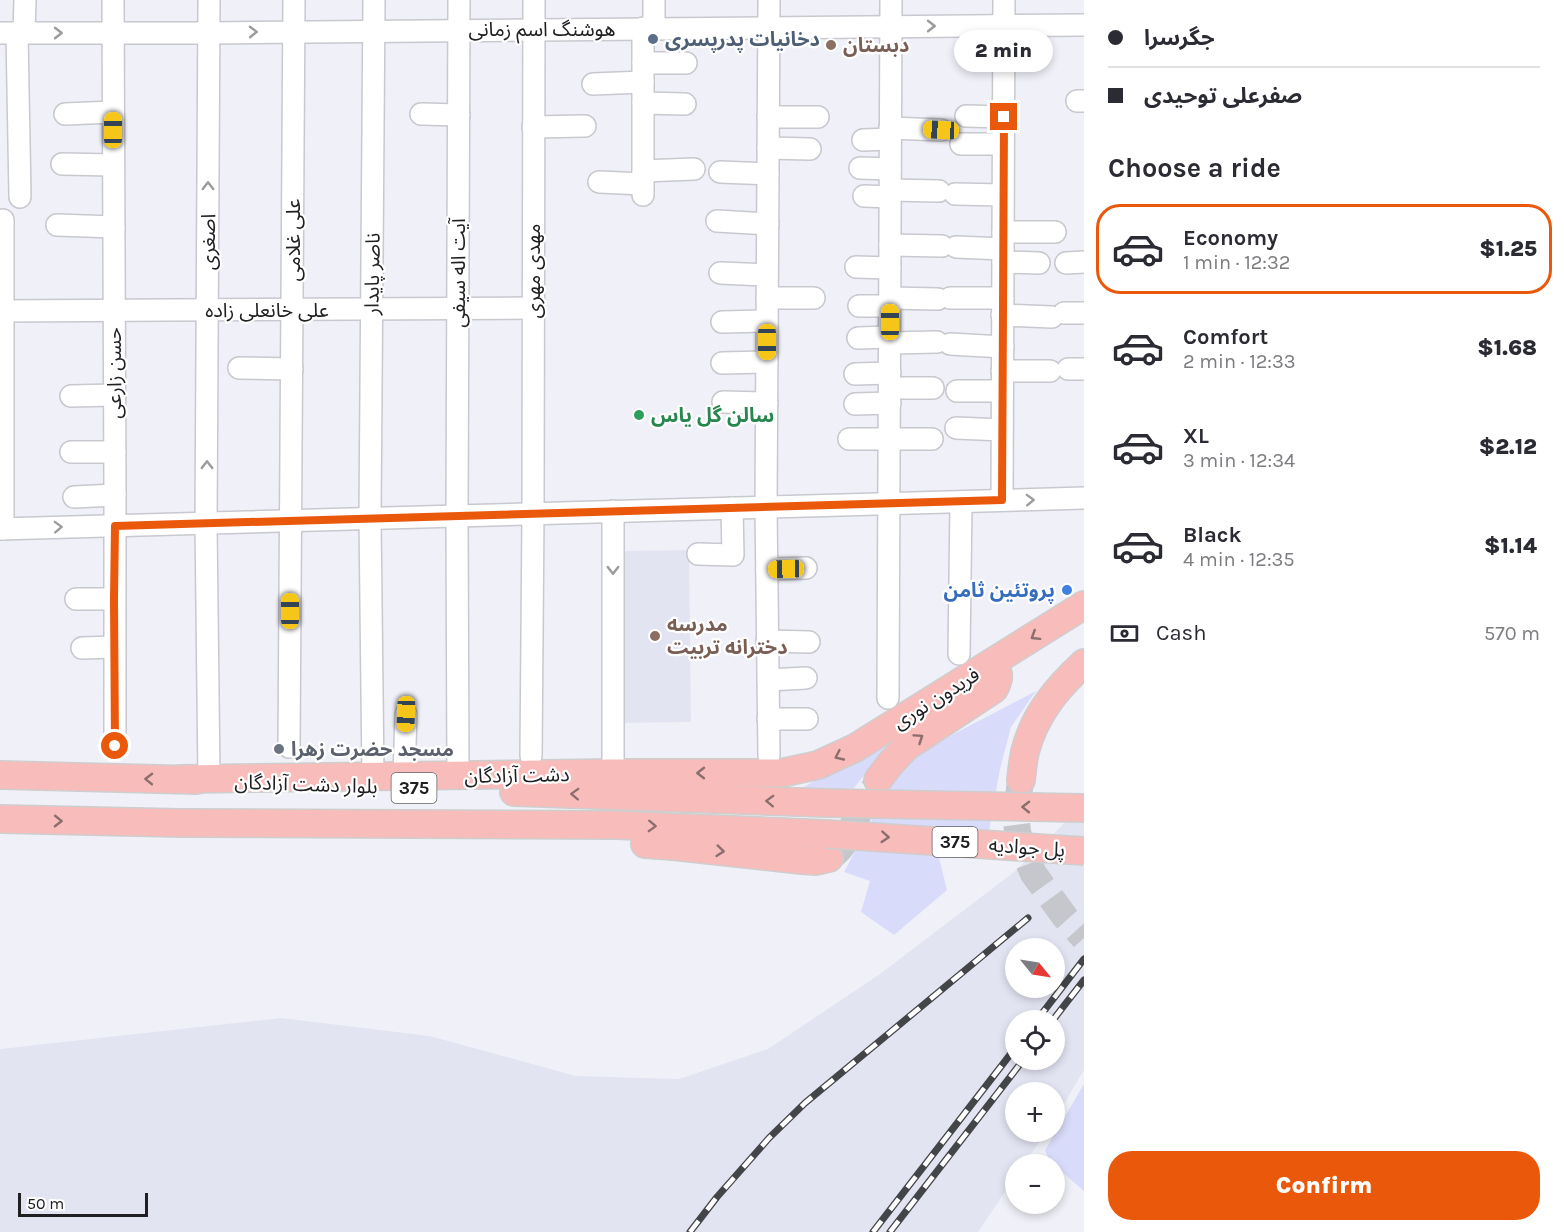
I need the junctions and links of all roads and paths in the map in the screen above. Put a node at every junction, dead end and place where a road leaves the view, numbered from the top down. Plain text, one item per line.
1 (25, 0) edge
2 (113, 0) edge
3 (209, 0) edge
4 (294, 0) edge
5 (374, 0) edge
6 (459, 0) edge
7 (534, 0) edge
8 (654, 0) edge
9 (769, 0) edge
10 (891, 0) edge
11 (1004, 0) edge
12 (1004, 25) junction
13 (1084, 25) edge
14 (891, 26) junction
15 (769, 27) junction
16 (648, 28) junction
17 (533, 29) junction
18 (374, 30) junction
19 (460, 30) junction
20 (295, 31) junction
21 (112, 32) junction
22 (14, 33) edge
23 (209, 33) junction
24 (686, 63) dead end
25 (643, 83) junction
26 (593, 84) dead end
27 (685, 104) dead end
28 (113, 112) junction
29 (65, 114) dead end
30 (421, 114) dead end
31 (459, 115) junction
32 (966, 116) dead end
33 (768, 117) junction
34 (818, 117) dead end
35 (1004, 117) junction
36 (585, 126) dead end
37 (533, 127) junction
38 (941, 130) dead end
39 (890, 133) junction
40 (863, 140) dead end
41 (962, 144) dead end
42 (1003, 144) junction
43 (768, 148) junction
44 (810, 149) dead end
45 (62, 164) dead end
46 (113, 165) junction
47 (860, 168) dead end
48 (694, 169) dead end
49 (890, 169) junction
50 (720, 172) dead end
51 (768, 174) junction
52 (599, 183) dead end
53 (643, 183) junction
54 (890, 194) junction
55 (1003, 195) junction
56 (864, 196) dead end
57 (20, 197) dead end
58 (3, 220) dead end
59 (717, 221) dead end
60 (768, 224) junction
61 (57, 225) dead end
62 (114, 226) junction
63 (1055, 232) dead end
64 (890, 245) junction
65 (1003, 247) junction
66 (1039, 262) dead end
67 (856, 267) dead end
68 (890, 268) junction
69 (720, 273) dead end
70 (767, 275) junction
71 (767, 298) junction
72 (814, 298) dead end
73 (890, 302) junction
74 (859, 306) dead end
75 (1003, 307) junction
76 (458, 308) junction
77 (533, 308) junction
78 (292, 309) junction
79 (372, 309) junction
80 (114, 310) junction
81 (207, 310) junction
82 (1, 311) edge
83 (1067, 314) edge
84 (767, 321) junction
85 (722, 322) dead end
86 (858, 338) dead end
87 (890, 340) junction
88 (1003, 346) junction
89 (1, 360) edge
90 (767, 362) junction
91 (722, 363) dead end
92 (239, 368) dead end
93 (292, 369) junction
94 (1067, 370) edge
95 (855, 374) dead end
96 (1002, 381) junction
97 (890, 388) junction
98 (933, 388) dead end
99 (957, 391) dead end
100 (115, 395) junction
101 (71, 396) dead end
102 (723, 402) dead end
103 (766, 403) junction
104 (855, 404) dead end
105 (956, 428) dead end
106 (1002, 430) junction
107 (849, 439) dead end
108 (932, 439) dead end
109 (890, 440) junction
110 (71, 452) dead end
111 (115, 452) junction
112 (115, 495) junction
113 (74, 497) dead end
114 (1084, 498) edge
115 (1002, 500) junction
116 (961, 502) junction
117 (890, 503) junction
118 (766, 507) junction
119 (732, 508) junction
120 (613, 511) junction
121 (533, 514) junction
122 (457, 516) junction
123 (370, 518) junction
124 (290, 521) junction
125 (206, 523) junction
126 (115, 526) junction
127 (2, 529) edge
128 (698, 554) dead end
129 (806, 568) dead end
130 (767, 569) junction
131 (76, 599) dead end
132 (114, 599) junction
133 (1084, 605) edge
134 (767, 641) junction
135 (809, 642) dead end
136 (114, 647) junction
137 (82, 648) dead end
138 (959, 654) dead end
139 (1084, 663) edge
140 (982, 670) junction
141 (806, 678) dead end
142 (768, 680) junction
143 (888, 698) dead end
144 (406, 714) dead end
145 (807, 719) dead end
146 (768, 720) junction
147 (115, 746) dead end
148 (289, 747) dead end
149 (531, 756) dead end
150 (775, 765) junction
151 (613, 773) junction
152 (0, 775) edge
153 (404, 776) junction
154 (458, 776) junction
155 (374, 777) junction
156 (181, 779) junction
157 (209, 779) junction
158 (878, 780) tunnel mouth
159 (1021, 780) tunnel mouth
160 (828, 803) joint
161 (1084, 808) edge
162 (0, 819) edge
163 (828, 846) joint
164 (1084, 851) edge

1 - 22 street
2 - 21 street, حسن زارعی
3 - 23 street, اصغری
4 - 20 street, علی غلامی
5 - 18 street, ناصر پایدار
6 - 19 street, آیت اله سیفی
7 - 17 street, مهدی مهری
8 - 16 street
9 - 15 street
10 - 14 street
11 - 12 street
12 - 13 street, هوشنگ اسم زمانی
14 -> 12 street, هوشنگ اسم زمانی
12 - 35 street
14 - 15 street, هوشنگ اسم زمانی
14 - 39 street
15 - 16 street, هوشنگ اسم زمانی
15 - 33 street
16 - 17 street, هوشنگ اسم زمانی
16 - 25 street
17 - 19 street, هوشنگ اسم زمانی
17 - 37 street, مهدی مهری
18 - 19 street, هوشنگ اسم زمانی
18 - 20 street, هوشنگ اسم زمانی
18 - 79 street, ناصر پایدار
19 - 31 street, آیت اله سیفی
23 -> 20 street, هوشنگ اسم زمانی
20 - 78 street, علی غلامی
22 -> 21 street, هوشنگ اسم زمانی
21 - 23 street, هوشنگ اسم زمانی
21 - 28 street, حسن زارعی
22 - 57 street
81 -> 23 street, اصغری
24 - 25 street
25 - 26 street
25 - 27 street
25 - 53 street
28 - 29 street
28 - 46 street, حسن زارعی
30 - 31 street
31 - 76 street, آیت اله سیفی
32 - 35 street
33 - 34 street
33 - 43 street
35 - 42 street
36 - 37 street
37 - 77 street, مهدی مهری
38 - 39 street
39 - 40 street
39 - 49 street
41 - 42 street
42 - 55 street
43 - 44 street
43 - 51 street
45 - 46 street
46 - 62 street, حسن زارعی
47 - 49 street
48 - 53 street
49 - 54 street
50 - 51 street
51 - 60 street
52 - 53 street
54 - 55 street
54 - 56 street
54 - 64 street
55 - 65 street
58 - 82 street
59 - 60 street
60 - 70 street
61 - 62 street
62 - 80 street, حسن زارعی
63 - 65 street
64 - 65 street
64 - 68 street
65 - 66 street
65 - 75 street
67 - 68 street
68 - 73 street
69 - 70 street
70 - 71 street
71 - 72 street
71 - 84 street
73 - 74 street
73 - 75 street
73 - 87 street
75 - 83 street
75 - 88 street
76 - 77 street, علی خانعلی زاده
76 - 79 street, علی خانعلی زاده
76 - 122 street, آیت اله سیفی
77 - 121 street, مهدی مهری
78 - 79 street, علی خانعلی زاده
78 - 81 street, علی خانعلی زاده
78 - 93 street, علی غلامی
79 - 123 street, ناصر پایدار
80 - 81 street, علی خانعلی زاده
80 - 82 street, علی خانعلی زاده
80 - 100 street, حسن زارعی
125 -> 81 street, اصغری
82 - 89 street
84 - 85 street
84 - 90 street
86 - 87 street
87 - 88 street
87 - 97 street
88 - 96 street
89 - 127 street
90 - 91 street
90 - 103 street
92 - 93 street
93 - 124 street, علی غلامی
94 - 96 street
95 - 97 street
96 - 99 street
96 - 106 street
97 - 98 street
97 - 104 street
97 - 109 street
100 - 101 street
100 - 111 street, حسن زارعی
102 - 103 street
103 - 118 street
105 - 106 street
106 - 115 street
107 - 109 street
108 - 109 street
109 - 117 street
110 - 111 street
111 - 112 street, حسن زارعی
112 - 113 street
112 - 126 street, حسن زارعی
115 -> 114 street
115 - 116 street
116 - 117 street
116 - 138 street
117 - 118 street
117 - 143 street
118 - 119 street
118 - 130 street
119 - 120 street
119 - 128 street
120 - 121 street
120 -> 151 street
121 - 122 street
121 - 149 street, مهدی مهری
122 - 123 street
122 - 154 street, آیت اله سیفی
123 - 124 street
123 - 155 street, ناصر پایدار
124 - 125 street
124 - 148 street, علی غلامی
125 - 126 street
125 - 157 street, اصغری
127 -> 126 street
126 - 132 street, حسن زارعی
129 - 130 street
130 - 134 street
131 - 132 street
132 - 136 street, حسن زارعی
133 -> 140 main road, فریدون نوری
134 - 135 street
134 - 142 street
136 - 137 street
136 - 147 street, حسن زارعی
139 - 159 main road
140 -> 150 main road, فریدون نوری
158 -> 140 main road
141 - 142 street
142 - 146 street
144 - 153 street
145 - 146 street
146 - 150 street
150 -> 151 main road, دشت آزادگان
151 - 154 main road, دشت آزادگان
156 -> 152 main road, بلوار دشت آزادگان / 375
153 - 154 main road, دشت آزادگان
153 - 155 main road, دشت آزادگان
155 - 157 main road, دشت آزادگان
156 - 157 main road, دشت آزادگان
160 -> 156 main road, بلوار دشت آزادگان / 375
161 -> 160 main road, پل جوادیه / 375, bridge
162 -> 163 main road, بلوار دشت آزادگان / 375
163 -> 164 main road, پل جوادیه / 375, bridge

